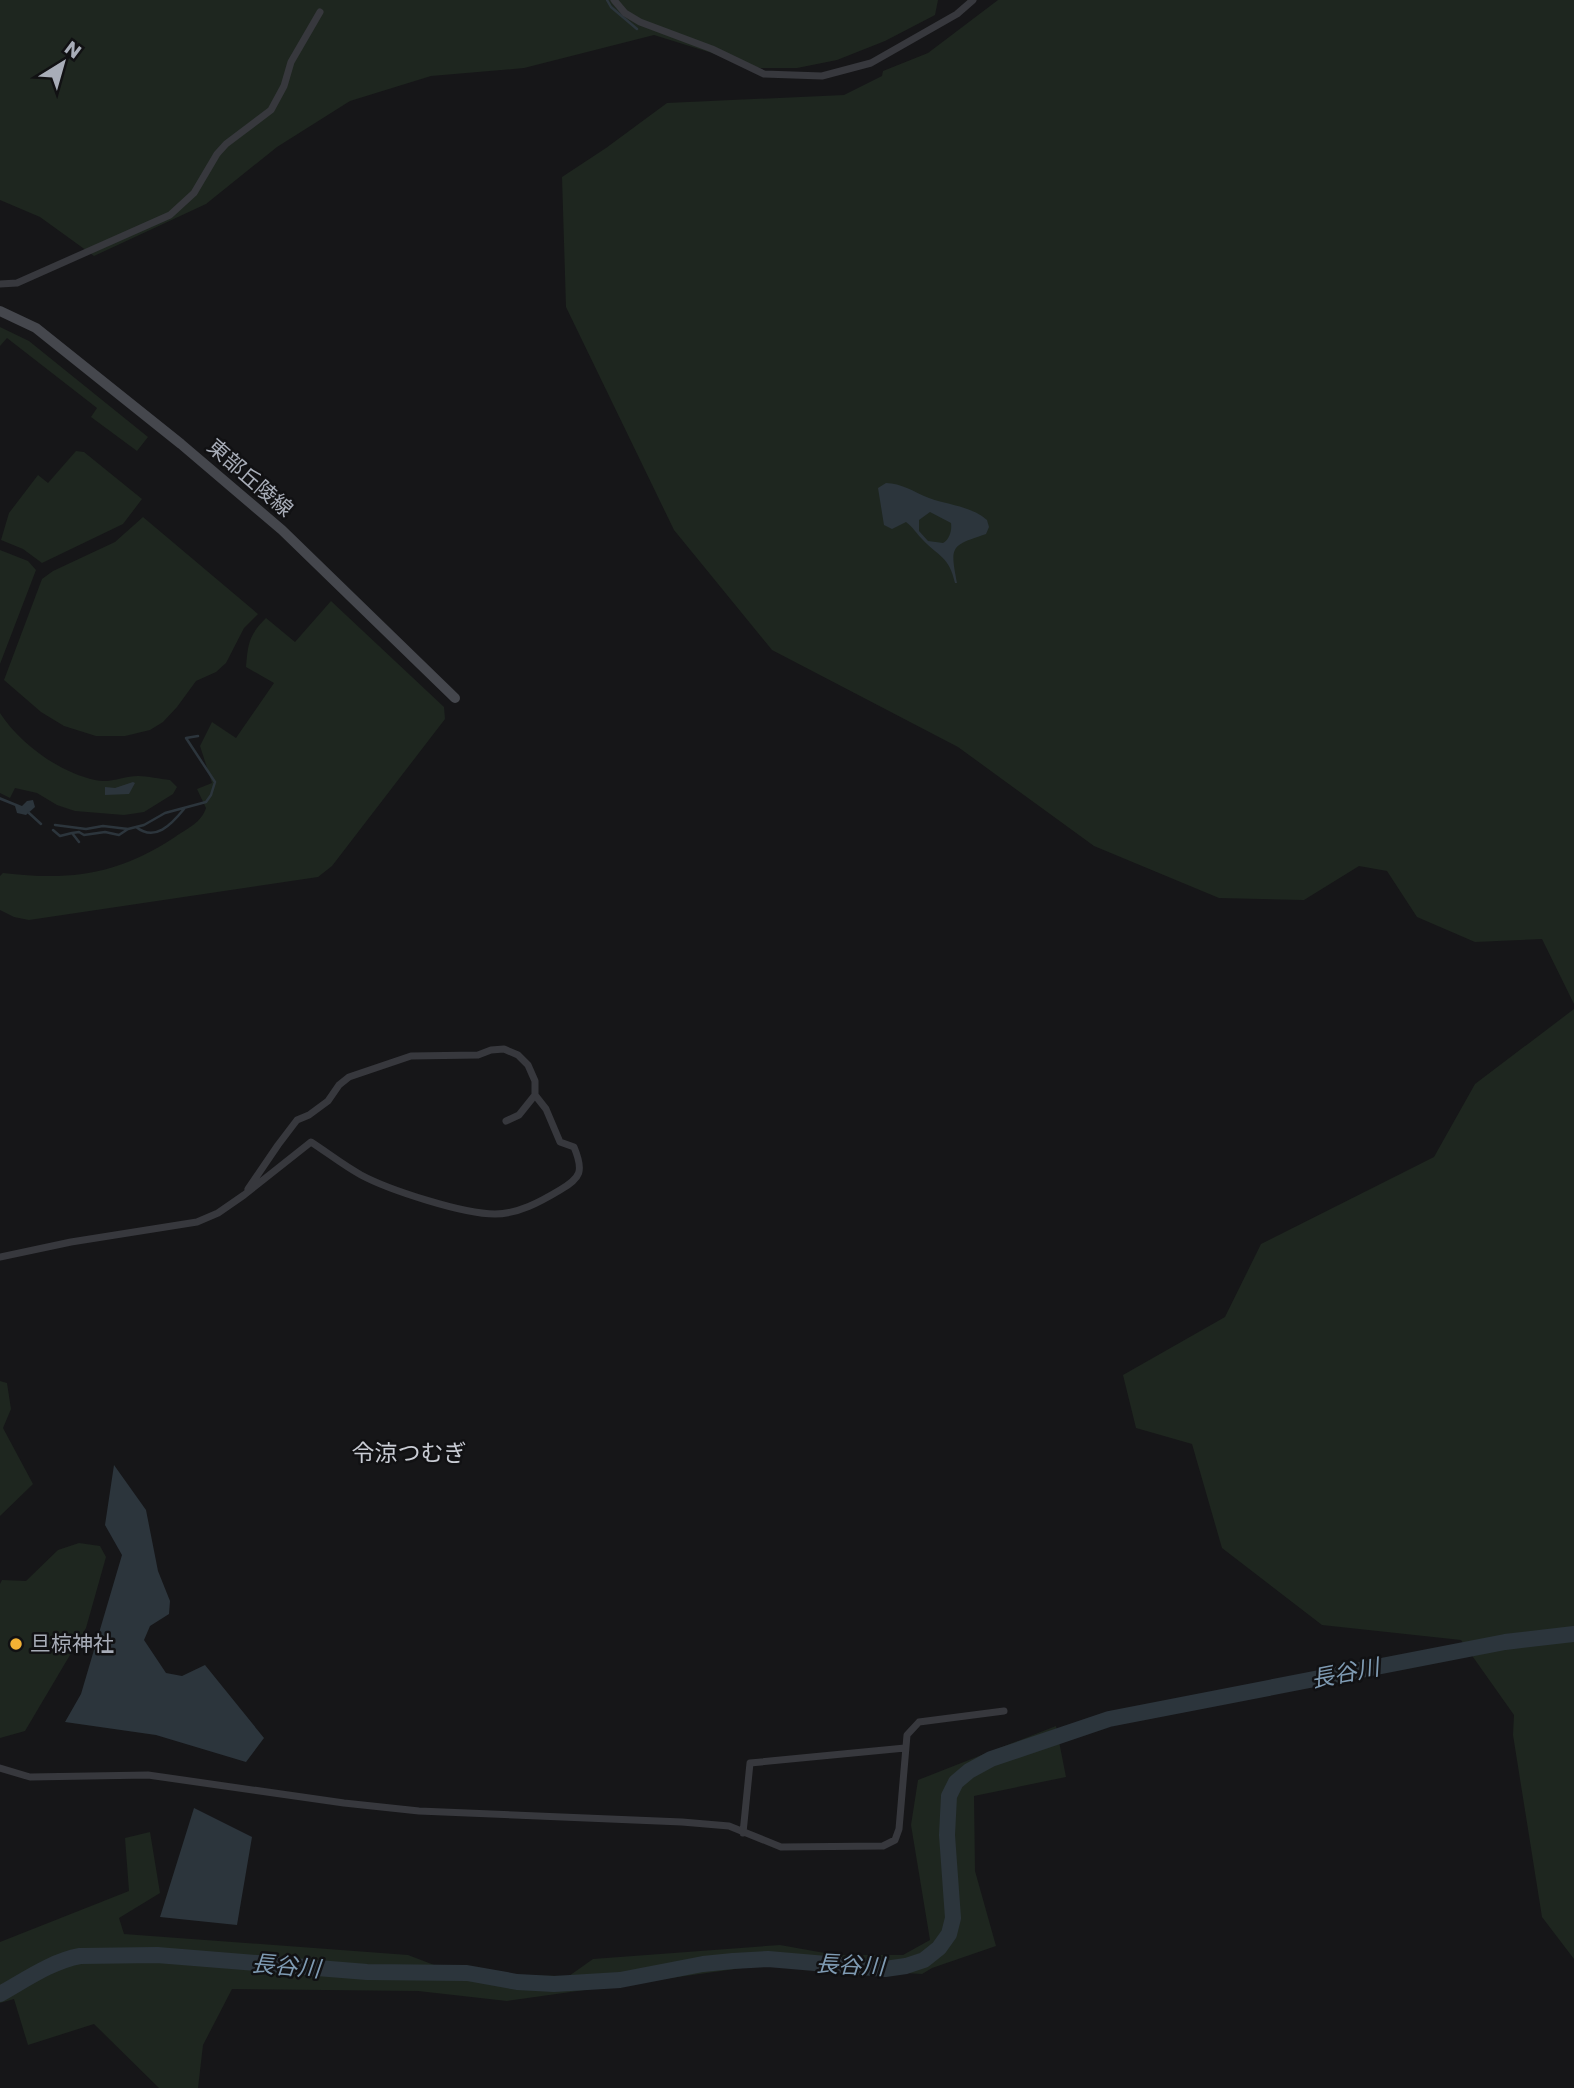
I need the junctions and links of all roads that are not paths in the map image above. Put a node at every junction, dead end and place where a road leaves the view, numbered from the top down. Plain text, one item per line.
1 (614, 0) edge
2 (973, 0) edge
3 (320, 12) dead end
4 (0, 284) edge
5 (0, 311) edge
6 (455, 698) dead end
7 (535, 1095) junction
8 (506, 1121) dead end
9 (244, 1195) junction
10 (0, 1258) edge
11 (1004, 1712) dead end
12 (905, 1748) junction
13 (0, 1768) edge
14 (743, 1833) junction

1 - 2 street
3 - 4 street
5 - 6 street, 東部丘陵線
7 - 8 street
7 - 9 street
7 - 9 street
9 - 10 street
11 - 12 street
12 - 14 street
12 - 14 street
13 - 14 street

